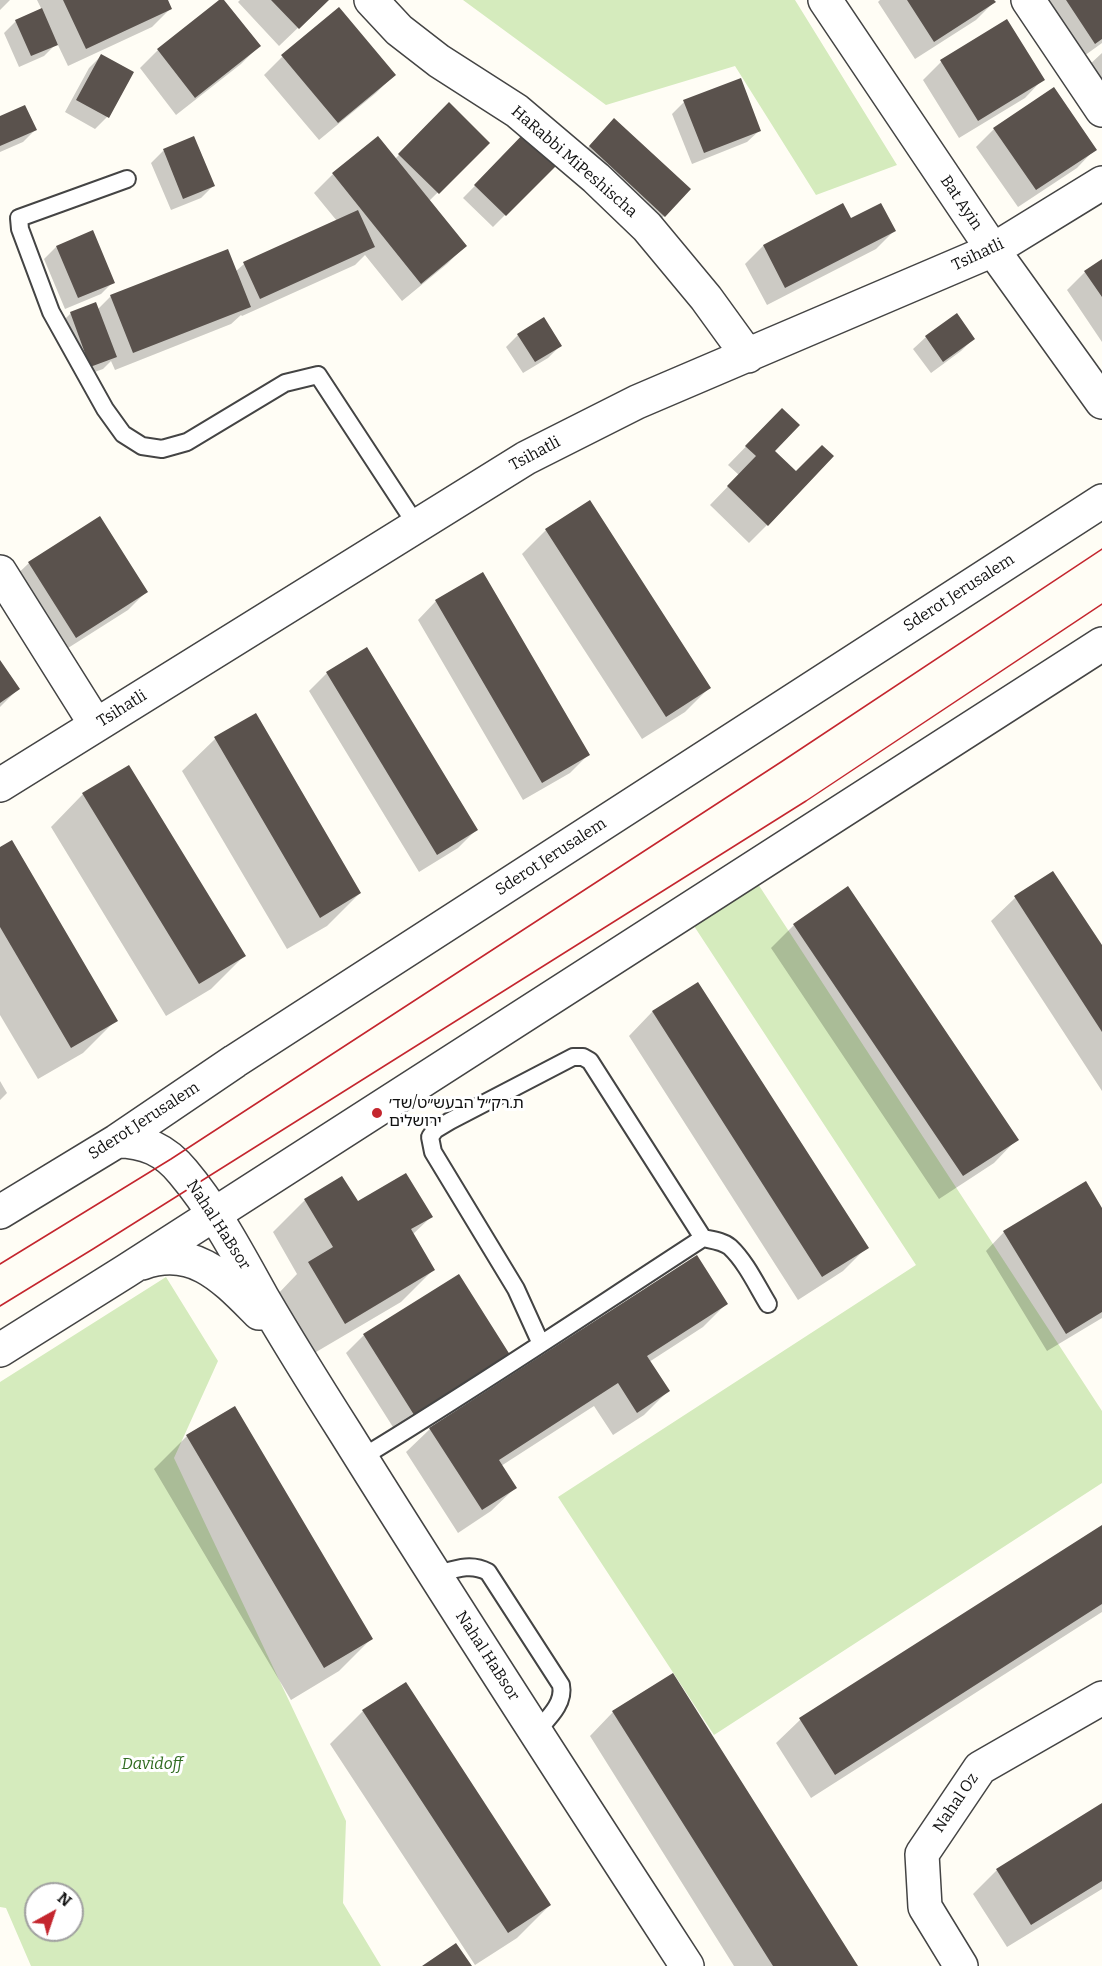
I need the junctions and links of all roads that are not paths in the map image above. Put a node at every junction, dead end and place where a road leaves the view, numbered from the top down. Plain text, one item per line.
1 (371, 0) edge
2 (825, 0) edge
3 (1028, 0) edge
4 (1102, 110) edge
5 (127, 179) dead end
6 (1102, 183) edge
7 (993, 250) junction
8 (748, 356) junction
9 (1102, 402) edge
10 (1102, 501) edge
11 (417, 525) junction
12 (0, 572) edge
13 (1102, 644) edge
14 (96, 725) junction
15 (0, 785) edge
16 (117, 1141) junction
17 (0, 1212) edge
18 (215, 1214) junction
19 (703, 1238) junction
20 (126, 1271) junction
21 (768, 1304) dead end
22 (541, 1344) junction
23 (290, 1345) junction
24 (0, 1350) edge
25 (361, 1458) junction
26 (434, 1575) junction
27 (1102, 1698) edge
28 (536, 1732) junction
29 (687, 1966) edge
30 (961, 1966) edge

1 - 8 street, HaRabbi MiPeshischa
2 - 7 street, Bat Ayin
3 - 4 street
5 - 11 lane
6 - 7 street, Tsihatli
7 - 8 street, Tsihatli
7 - 9 street, Bat Ayin
8 - 11 street, Tsihatli
10 - 16 street, Sderot Jerusalem
11 - 14 street, Tsihatli
12 - 14 street
13 - 18 street
14 - 15 street, Tsihatli
16 - 17 street, Sderot Jerusalem
16 - 18 street, Nahal HaBsor
18 - 20 street
18 - 23 street, Nahal HaBsor
19 - 21 lane
19 - 22 lane
19 - 22 lane
20 - 23 street, Nahal HaBsor
20 - 24 street
22 - 25 lane
23 - 25 street, Nahal HaBsor
25 - 26 street, Nahal HaBsor
26 - 28 street, Nahal HaBsor
26 - 28 lane
27 - 30 street, Nahal Oz
28 - 29 street, Nahal HaBsor

